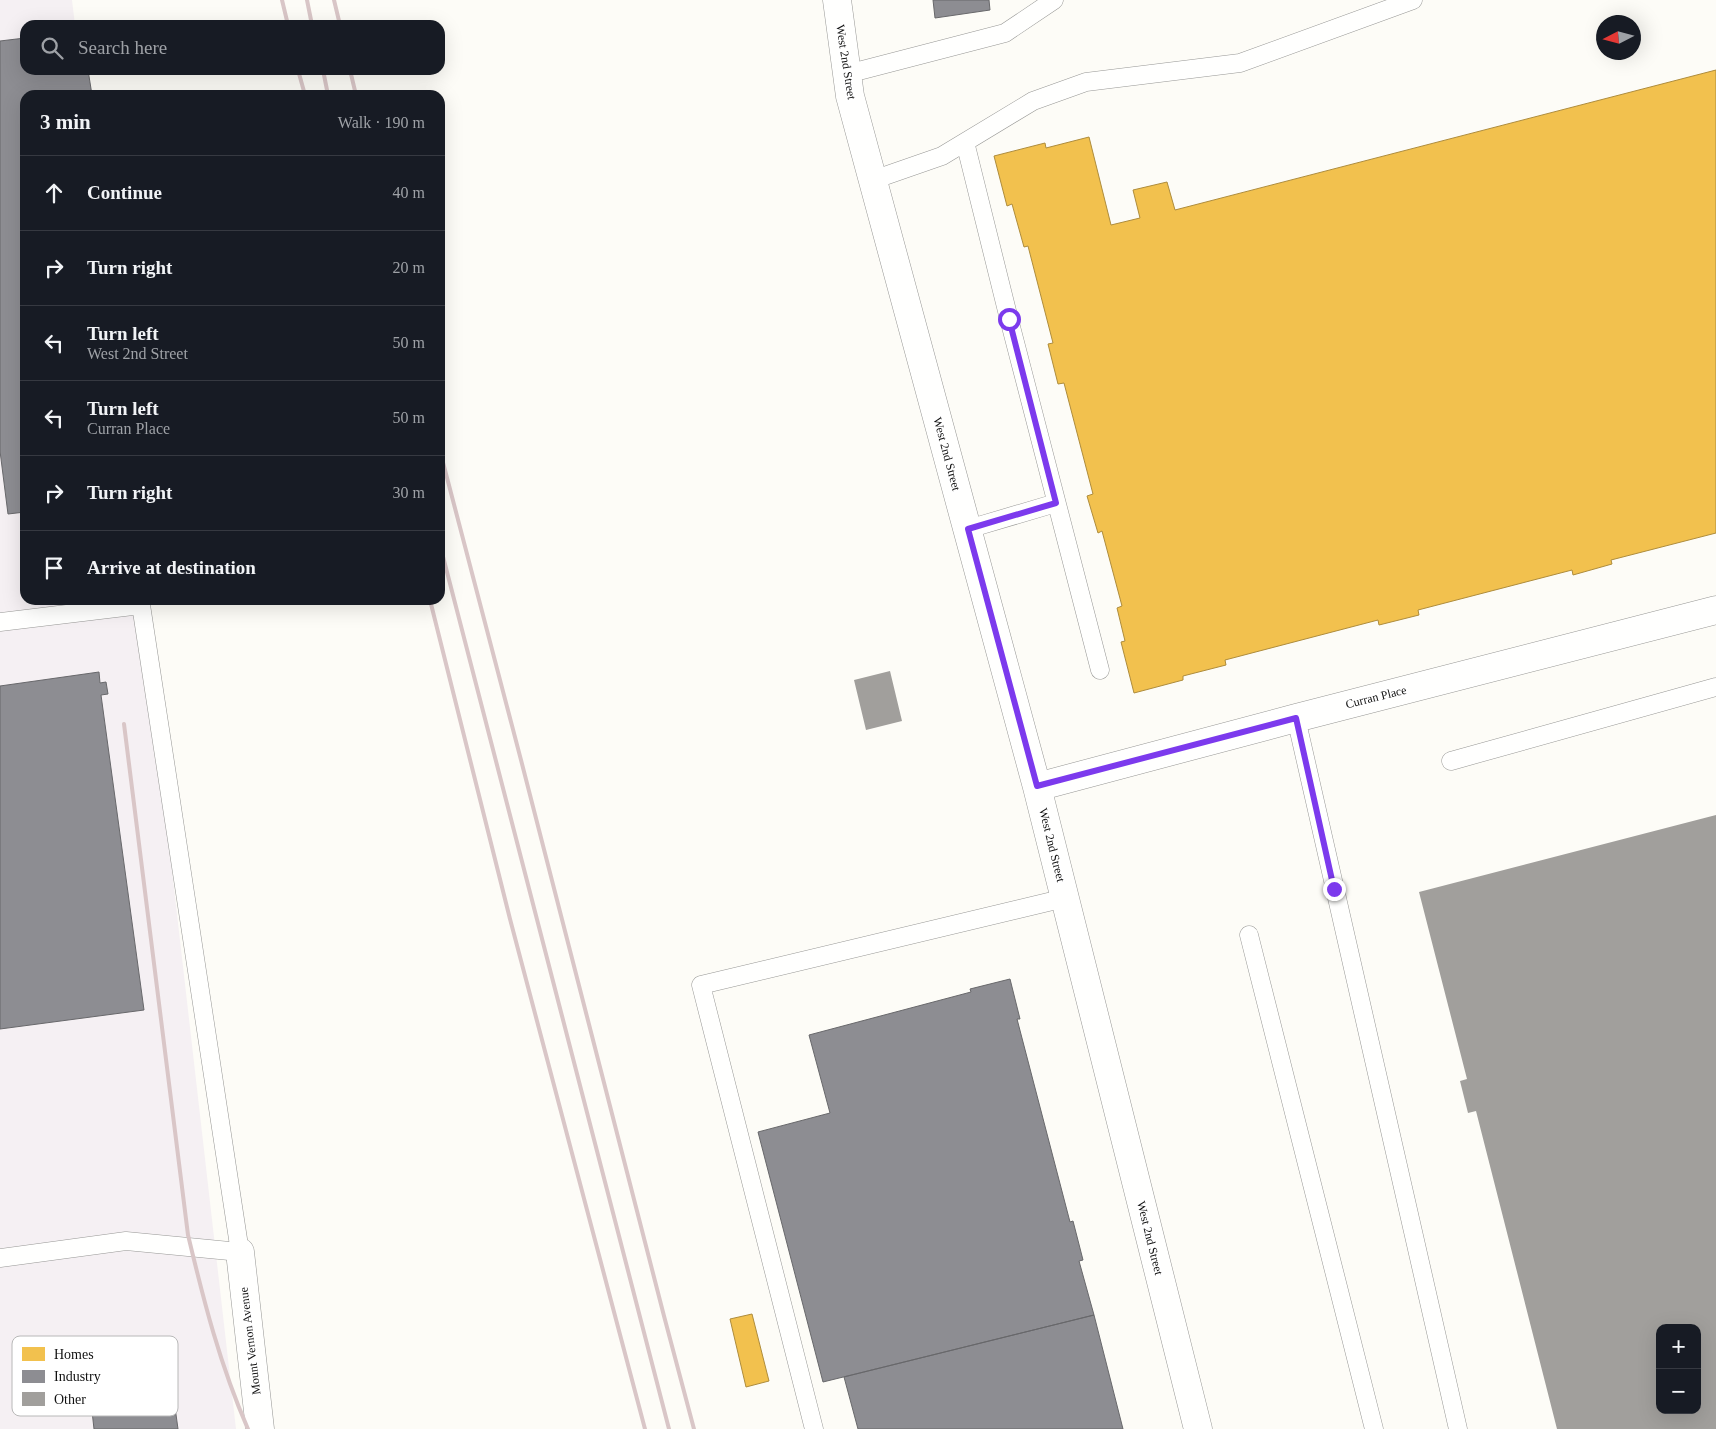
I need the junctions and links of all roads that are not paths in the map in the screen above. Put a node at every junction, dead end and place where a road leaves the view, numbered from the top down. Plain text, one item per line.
1 (837, 0) edge
2 (1054, 0) edge
3 (1413, 0) edge
4 (847, 74) junction
5 (965, 142) junction
6 (873, 180) junction
7 (1056, 503) junction
8 (968, 529) junction
9 (133, 605) edge
10 (141, 605) edge
11 (1716, 610) edge
12 (0, 622) edge
13 (1100, 670) dead end
14 (1716, 687) edge
15 (1296, 718) junction
16 (1451, 761) dead end
17 (1037, 786) junction
18 (1065, 898) junction
19 (1249, 935) dead end
20 (240, 1252) junction
21 (0, 1258) edge
22 (260, 1429) edge
23 (814, 1429) edge
24 (1198, 1429) edge
25 (1374, 1429) edge
26 (1458, 1429) edge

1 - 4 street, West 2nd Street
2 - 4 lane
3 - 5 lane
4 - 6 street, West 2nd Street
5 - 6 lane
5 - 7 lane
6 - 8 street, West 2nd Street
7 - 8 lane
7 - 13 lane
8 - 17 street, West 2nd Street
9 - 12 lane
10 - 20 lane
11 - 15 street, Curran Place
14 - 16 lane
15 - 17 street, Curran Place
15 - 26 lane
17 - 18 street, West 2nd Street
18 - 23 lane
18 - 24 street, West 2nd Street
19 - 25 lane
20 - 21 lane
20 - 22 street, Mount Vernon Avenue

